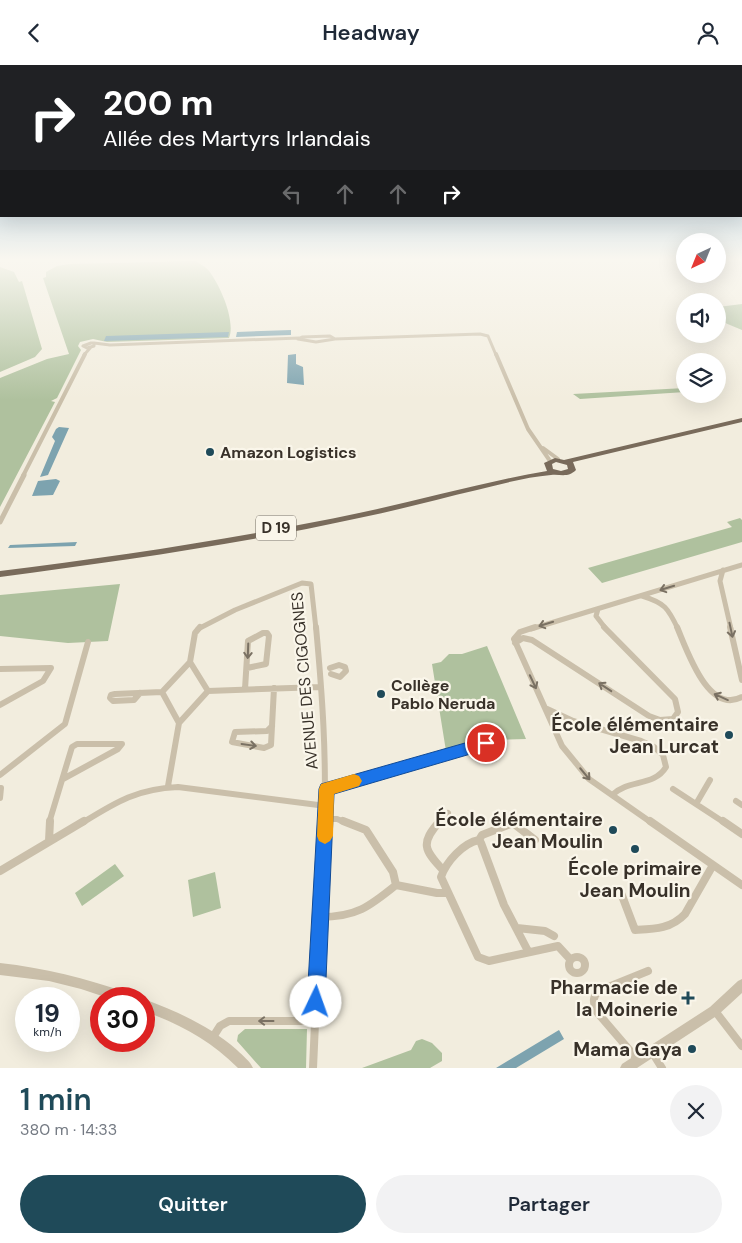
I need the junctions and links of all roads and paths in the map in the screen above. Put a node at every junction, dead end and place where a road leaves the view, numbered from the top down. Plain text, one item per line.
1 (93, 346) junction
2 (85, 350) junction
3 (742, 420) edge
4 (742, 425) edge
5 (539, 444) junction
6 (558, 459) junction
7 (569, 463) junction
8 (550, 466) junction
9 (0, 522) edge
10 (742, 565) edge
11 (0, 570) edge
12 (723, 571) junction
13 (0, 574) edge
14 (641, 595) junction
15 (598, 609) junction
16 (88, 643) dead end
17 (515, 643) junction
18 (190, 662) junction
19 (319, 665) junction
20 (247, 668) junction
21 (0, 669) edge
22 (742, 680) edge
23 (321, 683) junction
24 (245, 689) junction
25 (274, 689) junction
26 (208, 691) junction
27 (140, 693) dead end
28 (162, 693) junction
29 (742, 697) edge
30 (0, 705) edge
31 (545, 708) junction
32 (179, 723) junction
33 (272, 727) junction
34 (486, 732) dead end
35 (0, 775) edge
36 (63, 779) junction
37 (710, 780) dead end
38 (168, 786) junction
39 (1, 787) edge
40 (326, 789) junction
41 (673, 789) dead end
42 (612, 795) junction
43 (0, 798) edge
44 (696, 804) junction
45 (326, 806) junction
46 (448, 813) dead end
47 (325, 819) junction
48 (741, 833) edge
49 (478, 840) junction
50 (535, 840) dead end
51 (49, 841) junction
52 (713, 865) junction
53 (443, 870) junction
54 (0, 871) edge
55 (396, 885) junction
56 (742, 885) edge
57 (447, 893) junction
58 (620, 893) dead end
59 (320, 917) junction
60 (517, 928) junction
61 (554, 936) dead end
62 (528, 951) junction
63 (570, 959) dead end
64 (0, 969) edge
65 (648, 971) dead end
66 (742, 985) edge
67 (94, 987) edge
68 (155, 1009) edge
69 (714, 1011) junction
70 (315, 1021) junction
71 (214, 1037) junction
72 (742, 1046) edge
73 (652, 1052) junction
74 (638, 1061) junction
75 (247, 1068) edge
76 (313, 1068) edge
77 (626, 1068) edge
78 (662, 1068) edge

1 - 2 street
1 - 2 street
1 - 5 street
2 - 9 street
3 - 7 main road
4 - 7 main road
5 - 6 street
5 - 8 street
6 - 7 main road
6 - 8 main road
7 - 8 main road
8 - 11 main road, D 19
8 - 13 main road, D 19
10 - 12 street
12 -> 14 street
12 -> 22 street
14 - 15 street
29 -> 14 street
15 -> 17 street
15 -> 17 street
16 - 35 street
17 -> 31 street
18 - 19 street, AVENUE DES CIGOGNES
18 - 26 street
18 - 28 street
19 - 23 street, AVENUE DES CIGOGNES
19 - 23 street
20 -> 20 street
20 - 24 street
21 - 30 street
23 - 25 street
23 - 40 street, AVENUE DES CIGOGNES
24 - 25 street
24 - 26 street
25 - 33 street
26 - 32 street
27 - 28 street
28 - 32 street
31 -> 42 street
31 - 42 street
32 - 38 street
33 -> 33 street
34 - 40 street
36 - 36 street
36 - 51 street
37 - 44 street
38 - 45 street
38 - 51 street
39 - 43 street
40 - 45 street, AVENUE DES CIGOGNES
41 - 44 street
42 - 52 street
44 - 48 street
45 - 47 street, AVENUE DES CIGOGNES
46 - 53 street
47 - 55 street
47 - 59 street, AVENUE DES CIGOGNES
49 - 50 street
49 - 53 street
49 - 60 street
51 - 54 street
52 - 56 street
52 - 58 street
53 - 57 street
55 - 57 street
55 - 59 street
57 - 62 street
59 - 70 street, AVENUE DES CIGOGNES
60 - 61 street
60 - 62 street
62 - 63 street
64 - 67 street
65 - 74 street
66 - 69 street
68 - 71 street
69 - 72 street
69 - 73 street
70 -> 71 street
70 - 76 street, AVENUE DES CIGOGNES
71 - 75 street
73 - 74 street
73 - 78 street
74 - 77 street

